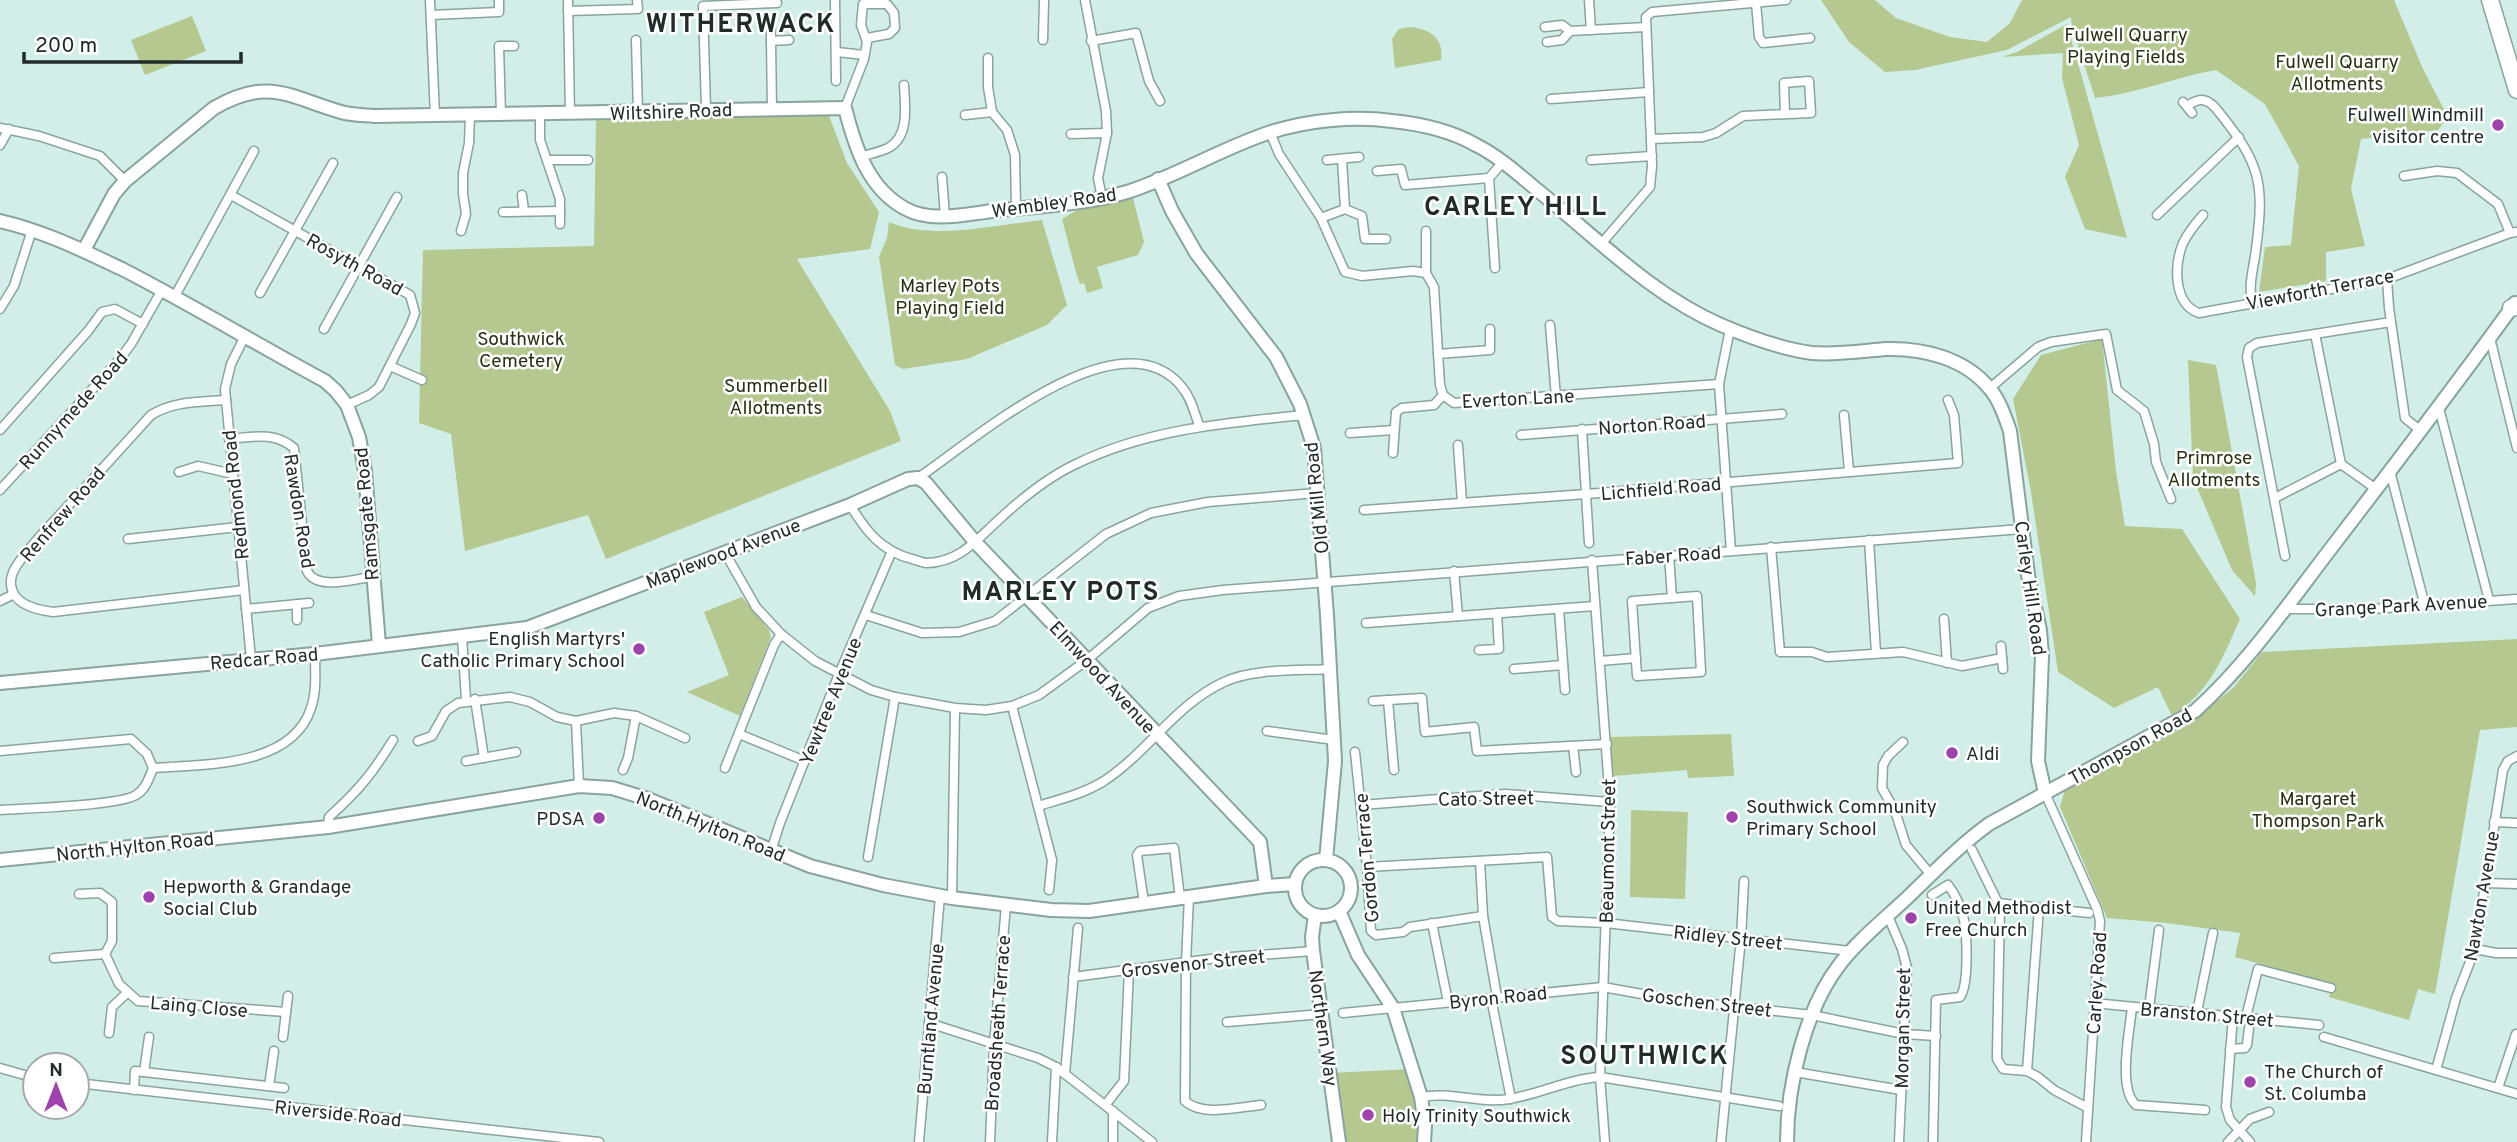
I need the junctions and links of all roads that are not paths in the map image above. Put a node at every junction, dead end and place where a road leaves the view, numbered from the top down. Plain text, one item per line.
1 (430, 0) edge
2 (499, 0) edge
3 (568, 0) edge
4 (638, 0) edge
5 (835, 0) edge
6 (1044, 0) edge
7 (1085, 0) edge
8 (1589, 0) edge
9 (1786, 0) edge
10 (2490, 0) edge
11 (1746, 2) edge
12 (777, 3) dead end
13 (1756, 3) junction
14 (568, 11) junction
15 (431, 15) junction
16 (1545, 27) dead end
17 (1646, 27) junction
18 (771, 30) dead end
19 (1591, 30) junction
20 (1570, 31) junction
21 (867, 38) junction
22 (1810, 38) dead end
23 (636, 40) dead end
24 (789, 40) dead end
25 (1043, 40) dead end
26 (771, 41) junction
27 (1091, 41) junction
28 (1546, 42) dead end
29 (514, 46) dead end
30 (836, 52) junction
31 (864, 55) junction
32 (988, 58) dead end
33 (836, 81) dead end
34 (904, 85) dead end
35 (2517, 90) edge
36 (1649, 92) junction
37 (1551, 99) dead end
38 (1160, 101) dead end
39 (2187, 107) dead end
40 (772, 108) junction
41 (845, 108) junction
42 (706, 110) junction
43 (992, 112) junction
44 (638, 113) junction
45 (570, 114) junction
46 (1785, 114) junction
47 (501, 115) junction
48 (540, 115) junction
49 (965, 115) dead end
50 (470, 116) junction
51 (429, 117) junction
52 (4, 128) edge
53 (1270, 132) junction
54 (1071, 134) dead end
55 (1107, 134) junction
56 (2239, 137) junction
57 (1651, 139) junction
58 (0, 145) edge
59 (254, 151) dead end
60 (1652, 156) junction
61 (860, 157) junction
62 (1359, 158) dead end
63 (1342, 159) junction
64 (548, 160) junction
65 (588, 160) dead end
66 (1327, 160) dead end
67 (1591, 160) dead end
68 (1503, 162) junction
69 (333, 163) dead end
70 (1377, 171) dead end
71 (942, 177) dead end
72 (2404, 177) dead end
73 (1489, 178) junction
74 (1158, 179) junction
75 (125, 181) junction
76 (231, 195) junction
77 (522, 195) dead end
78 (397, 197) dead end
79 (1102, 198) junction
80 (1016, 208) junction
81 (1345, 209) junction
82 (524, 211) junction
83 (560, 211) junction
84 (503, 212) dead end
85 (2157, 215) dead end
86 (2203, 215) dead end
87 (944, 216) junction
88 (1321, 218) junction
89 (0, 221) edge
90 (560, 224) dead end
91 (32, 230) junction
92 (295, 230) junction
93 (461, 231) dead end
94 (1426, 231) dead end
95 (2513, 233) edge
96 (1386, 239) dead end
97 (1601, 244) junction
98 (84, 250) junction
99 (358, 265) junction
100 (1495, 268) dead end
101 (1426, 273) junction
102 (2387, 279) junction
103 (157, 287) junction
104 (260, 293) dead end
105 (175, 296) junction
106 (2252, 302) junction
107 (2515, 305) edge
108 (0, 309) edge
109 (2391, 322) junction
110 (143, 324) junction
111 (1550, 325) dead end
112 (324, 329) dead end
113 (1490, 329) dead end
114 (1730, 329) junction
115 (2315, 334) junction
116 (245, 336) junction
117 (2490, 338) junction
118 (1438, 355) junction
119 (390, 366) junction
120 (422, 380) dead end
121 (1719, 384) junction
122 (1990, 388) junction
123 (1443, 395) junction
124 (1556, 397) junction
125 (226, 400) junction
126 (1948, 400) dead end
127 (347, 405) junction
128 (2439, 408) junction
129 (1783, 414) dead end
130 (1304, 415) junction
131 (1844, 415) dead end
132 (1721, 419) junction
133 (1199, 425) junction
134 (1582, 429) junction
135 (0, 430) edge
136 (1394, 430) junction
137 (2421, 431) junction
138 (1350, 433) dead end
139 (1521, 435) dead end
140 (229, 439) junction
141 (1458, 445) dead end
142 (2517, 449) edge
143 (1394, 453) dead end
144 (2341, 464) junction
145 (1849, 471) junction
146 (2390, 471) junction
147 (178, 472) dead end
148 (233, 474) junction
149 (918, 478) junction
150 (1726, 483) junction
151 (2376, 489) junction
152 (0, 490) edge
153 (1317, 493) junction
154 (1586, 494) junction
155 (2275, 498) junction
156 (2171, 499) dead end
157 (1462, 502) junction
158 (850, 505) junction
159 (1364, 510) dead end
160 (238, 527) junction
161 (2022, 529) junction
162 (128, 538) dead end
163 (1869, 540) junction
164 (976, 543) junction
165 (1589, 543) dead end
166 (1771, 547) junction
167 (724, 551) junction
168 (892, 551) junction
169 (1731, 551) junction
170 (1669, 555) junction
171 (2285, 556) dead end
172 (1592, 560) junction
173 (1454, 571) junction
174 (372, 577) junction
175 (1324, 582) junction
176 (244, 590) junction
177 (13, 594) junction
178 (1028, 597) junction
179 (1672, 598) junction
180 (2517, 598) edge
181 (2489, 600) junction
182 (0, 601) edge
183 (309, 603) dead end
184 (297, 604) junction
185 (1595, 606) junction
186 (2425, 606) junction
187 (246, 609) junction
188 (1559, 609) junction
189 (2284, 609) junction
190 (1497, 613) junction
191 (866, 615) junction
192 (1458, 616) junction
193 (1944, 619) dead end
194 (297, 620) dead end
195 (1366, 623) dead end
196 (527, 628) joint
197 (781, 634) junction
198 (462, 637) junction
199 (379, 645) junction
200 (2001, 646) dead end
201 (1479, 650) dead end
202 (1876, 653) junction
203 (316, 654) junction
204 (1636, 658) junction
205 (2002, 658) junction
206 (251, 659) junction
207 (1087, 660) junction
208 (1600, 661) junction
209 (1947, 663) junction
210 (1563, 666) junction
211 (1331, 669) junction
212 (1514, 669) dead end
213 (2003, 669) dead end
214 (839, 674) junction
215 (0, 683) edge
216 (1565, 690) dead end
217 (895, 697) junction
218 (470, 700) junction
219 (1388, 700) junction
220 (1373, 701) dead end
221 (1012, 706) junction
222 (955, 708) junction
223 (636, 716) junction
224 (576, 721) junction
225 (1267, 732) dead end
226 (1157, 733) junction
227 (739, 734) junction
228 (685, 738) dead end
229 (393, 740) dead end
230 (1334, 740) junction
231 (418, 741) dead end
232 (1903, 742) dead end
233 (1606, 744) junction
234 (1573, 746) junction
235 (0, 751) edge
236 (516, 752) dead end
237 (1355, 752) dead end
238 (2517, 755) edge
239 (484, 758) junction
240 (466, 761) dead end
241 (805, 761) junction
242 (153, 768) junction
243 (725, 768) dead end
244 (623, 770) dead end
245 (1394, 770) dead end
246 (1576, 772) dead end
247 (579, 786) junction
248 (2045, 793) junction
249 (1610, 802) junction
250 (1361, 805) junction
251 (1038, 806) junction
252 (0, 810) edge
253 (2494, 822) junction
254 (2517, 823) edge
255 (328, 827) junction
256 (1972, 850) dead end
257 (771, 851) junction
258 (868, 857) dead end
259 (0, 860) edge
260 (1326, 860) junction
261 (1480, 861) junction
262 (1367, 867) junction
263 (1931, 875) junction
264 (1744, 881) dead end
265 (2485, 883) junction
266 (1295, 884) junction
267 (2517, 884) edge
268 (1266, 886) junction
269 (1049, 890) dead end
270 (79, 894) dead end
271 (1932, 895) dead end
272 (946, 897) junction
273 (1185, 897) junction
274 (1144, 903) junction
275 (1998, 903) junction
276 (1006, 905) junction
277 (2039, 908) junction
278 (1339, 911) junction
279 (2089, 914) dead end
280 (1315, 915) junction
281 (1483, 916) junction
282 (1888, 916) junction
283 (1432, 923) junction
284 (1606, 923) junction
285 (1078, 928) dead end
286 (2159, 930) dead end
287 (2213, 933) dead end
288 (1741, 938) junction
289 (2475, 949) junction
290 (1313, 951) junction
291 (1850, 951) junction
292 (2517, 953) edge
293 (105, 954) junction
294 (54, 958) dead end
295 (1186, 962) junction
296 (1129, 970) junction
297 (1073, 976) junction
298 (1603, 987) junction
299 (2331, 988) dead end
300 (128, 992) junction
301 (288, 996) dead end
302 (1494, 997) junction
303 (1448, 1002) junction
304 (2094, 1003) junction
305 (1734, 1007) junction
306 (2132, 1007) junction
307 (1393, 1008) junction
308 (2149, 1008) junction
309 (286, 1012) junction
310 (2197, 1012) junction
311 (1343, 1013) dead end
312 (1322, 1014) junction
313 (1812, 1015) junction
314 (2233, 1016) junction
315 (2246, 1017) junction
316 (1227, 1022) dead end
317 (929, 1023) junction
318 (2319, 1025) dead end
319 (2249, 1028) dead end
320 (110, 1033) dead end
321 (1904, 1034) junction
322 (2516, 1034) edge
323 (1936, 1036) junction
324 (149, 1037) dead end
325 (283, 1037) dead end
326 (2324, 1037) dead end
327 (995, 1045) junction
328 (2230, 1049) junction
329 (274, 1051) dead end
330 (1056, 1067) junction
331 (0, 1068) edge
332 (2436, 1070) junction
333 (2027, 1071) junction
334 (144, 1072) junction
335 (1796, 1072) junction
336 (21, 1074) edge
337 (1065, 1074) junction
338 (1600, 1077) junction
339 (91, 1085) edge
340 (269, 1086) junction
341 (284, 1088) dead end
342 (2498, 1088) junction
343 (134, 1090) junction
344 (1901, 1090) junction
345 (2517, 1094) edge
346 (1726, 1096) junction
347 (1421, 1097) junction
348 (1511, 1099) junction
349 (1106, 1104) junction
350 (1261, 1105) dead end
351 (1779, 1107) dead end
352 (2088, 1108) junction
353 (2205, 1110) dead end
354 (1113, 1111) junction
355 (2269, 1112) dead end
356 (2240, 1130) junction
357 (599, 1142) edge
358 (919, 1142) edge
359 (990, 1142) edge
360 (1052, 1142) edge
361 (1113, 1142) edge
362 (1152, 1142) edge
363 (1339, 1142) edge
364 (1424, 1142) edge
365 (1605, 1142) edge
366 (1721, 1142) edge
367 (1787, 1142) edge
368 (1899, 1142) edge
369 (1933, 1142) edge
370 (2086, 1142) edge
371 (2228, 1142) edge
372 (2250, 1142) edge

1 - 15 street
2 - 15 street
3 - 14 street
4 - 14 street
5 - 30 street
6 - 25 street
7 - 27 street
8 - 19 street
9 - 13 street
10 - 35 highway
11 - 13 street
11 - 17 street
12 - 42 street
13 - 22 street
14 - 45 street
15 - 51 street
16 - 20 street
17 - 19 street
17 - 36 street
18 - 26 street
19 - 20 street
20 - 28 street
21 - 21 street
21 - 31 street
23 - 44 street
24 - 26 street
26 - 40 street
27 - 38 street
27 - 55 street
29 - 47 street
30 - 31 street
30 - 33 street
31 - 41 street
32 - 43 street
34 - 61 street
36 - 37 street
36 - 57 street
39 - 56 street
40 - 41 street, Wiltshire Road
40 - 42 street, Wiltshire Road
41 - 61 street, Wembley Road
42 - 44 street, Wiltshire Road
43 - 49 street
43 - 80 street
44 - 45 street, Wiltshire Road
45 - 48 street, Wiltshire Road
46 - 46 street
46 - 57 street
47 - 48 street, Wiltshire Road
47 - 50 street, Wiltshire Road
48 - 64 street
50 - 51 street, Wiltshire Road
50 - 93 street
51 - 75 street, Wiltshire Road
52 - 58 street
52 - 75 street
53 - 68 street, Wembley Road
53 - 74 street, Wembley Road
53 - 88 street
54 - 55 street
55 - 79 street
56 - 85 street
56 - 106 street
57 - 60 street
59 - 76 street
60 - 67 street
60 - 97 street
61 - 87 street, Wembley Road
62 - 63 street
63 - 66 street
63 - 81 street
64 - 65 street
64 - 83 street
68 - 73 street
68 - 97 street, Wembley Road
69 - 92 street
70 - 73 street
71 - 87 street
72 - 95 street
73 - 100 street
74 - 79 street, Wembley Road
74 - 130 street, Old Mill Road
75 - 98 street, Wiltshire Road
76 - 92 street, Rosyth Road
76 - 105 street
77 - 82 street
78 - 99 street
79 - 80 street, Wembley Road
80 - 87 street, Wembley Road
81 - 88 street
81 - 96 street
82 - 83 street
82 - 84 street
83 - 90 street
86 - 106 street, Viewforth Terrace
88 - 101 street
89 - 91 street, Ramsgate Road
91 - 98 street, Ramsgate Road
91 - 108 street
92 - 99 street, Rosyth Road
92 - 104 street
94 - 101 street, Everton Lane
95 - 102 street, Viewforth Terrace
97 - 114 street, Wembley Road
98 - 103 street, Ramsgate Road
99 - 112 street
99 - 119 street, Rosyth Road
101 - 118 street, Everton Lane
102 - 106 street, Viewforth Terrace
102 - 109 street
103 - 105 street, Ramsgate Road
103 - 110 street, Runnymede Road
105 - 116 street, Ramsgate Road
107 - 117 street, Thompson Road
109 - 115 street
109 - 137 street
110 - 135 street
110 - 152 street, Runnymede Road
111 - 124 street
113 - 118 street
114 - 121 street
114 - 122 street, Wembley Road
115 - 144 street
115 - 155 street
116 - 125 street, Redmond Road
116 - 127 street, Ramsgate Road
117 - 128 street, Thompson Road
117 - 142 street
118 - 123 street, Everton Lane
119 - 120 street
119 - 127 street, Rosyth Road
121 - 124 street, Everton Lane
121 - 132 street
122 - 156 street
122 - 161 street, Carley Hill Road
123 - 124 street, Everton Lane
123 - 136 street
125 - 140 street, Redmond Road
125 - 177 street, Renfrew Road
126 - 145 street, Lichfield Road
127 - 174 street, Ramsgate Road
128 - 137 street, Thompson Road
128 - 181 street
129 - 132 street, Norton Road
130 - 133 street
130 - 153 street, Old Mill Road
131 - 145 street
132 - 134 street, Norton Road
132 - 150 street
133 - 149 street
133 - 164 street
134 - 139 street, Norton Road
134 - 154 street
136 - 138 street
136 - 143 street
137 - 146 street, Thompson Road
140 - 148 street, Redmond Road
140 - 174 street, Rawdon Road
141 - 157 street
144 - 151 street
144 - 155 street
145 - 150 street, Lichfield Road
146 - 151 street, Thompson Road
146 - 186 street
147 - 148 street
148 - 160 street, Redmond Road
149 - 158 street, Maplewood Avenue
149 - 164 street, Elmwood Avenue
150 - 154 street, Lichfield Road
150 - 169 street
151 - 189 street, Thompson Road
153 - 175 street, Old Mill Road
153 - 178 street
154 - 157 street, Lichfield Road
154 - 165 street
155 - 171 street
157 - 159 street, Lichfield Road
158 - 167 street, Maplewood Avenue
158 - 168 street
160 - 162 street
160 - 176 street, Redmond Road
161 - 163 street, Faber Road
161 - 248 street, Carley Hill Road
163 - 166 street, Faber Road
163 - 202 street
164 - 168 street
164 - 178 street, Elmwood Avenue
166 - 169 street, Faber Road
166 - 202 street
167 - 196 street, Maplewood Avenue
167 - 197 street
168 - 191 street, Yewtree Avenue
169 - 170 street, Faber Road
170 - 172 street, Faber Road
170 - 179 street
172 - 173 street, Faber Road
172 - 185 street, Beaumont Street
173 - 175 street, Faber Road
173 - 192 street
174 - 199 street, Ramsgate Road
175 - 207 street, Faber Road
175 - 211 street, Old Mill Road
176 - 177 street
176 - 187 street, Redmond Road
177 - 182 street
178 - 191 street
178 - 207 street, Elmwood Avenue
179 - 204 street
179 - 204 street
180 - 181 street, Grange Park Avenue
181 - 186 street, Grange Park Avenue
183 - 184 street
184 - 187 street
184 - 194 street
185 - 188 street
185 - 208 street, Beaumont Street
186 - 189 street, Grange Park Avenue
187 - 206 street, Redmond Road
188 - 190 street
188 - 210 street
189 - 248 street, Thompson Road
190 - 192 street
190 - 201 street
191 - 214 street, Yewtree Avenue
192 - 195 street
193 - 209 street
196 - 198 street, Redcar Road
197 - 214 street
197 - 227 street
198 - 199 street, Redcar Road
198 - 218 street
199 - 203 street, Redcar Road
200 - 205 street
202 - 209 street
203 - 206 street, Redcar Road
203 - 242 street
204 - 208 street
205 - 209 street
205 - 213 street
206 - 215 street, Redcar Road
207 - 221 street, Faber Road
207 - 226 street, Elmwood Avenue
208 - 233 street, Beaumont Street
210 - 212 street
210 - 216 street
211 - 226 street
211 - 230 street, Old Mill Road
214 - 217 street
214 - 241 street, Yewtree Avenue
217 - 222 street
217 - 258 street
218 - 224 street
218 - 231 street
218 - 239 street
219 - 220 street
219 - 234 street
219 - 245 street
221 - 222 street
221 - 251 street
222 - 272 street, Burntland Avenue
223 - 224 street
223 - 228 street
223 - 244 street
224 - 247 street
225 - 230 street
226 - 251 street
226 - 268 street, Elmwood Avenue
227 - 241 street
227 - 243 street
229 - 255 street
230 - 260 street, Old Mill Road
232 - 263 street
233 - 234 street
233 - 249 street, Beaumont Street
234 - 246 street
235 - 242 street
236 - 239 street
237 - 250 street, Gordon Terrace
238 - 253 street, Nawton Avenue
239 - 240 street
241 - 257 street, Yewtree Avenue
242 - 252 street
247 - 255 street, North Hylton Road
247 - 257 street, North Hylton Road
248 - 263 street, Thompson Road
248 - 304 street, Carley Road
249 - 250 street, Cato Street
249 - 284 street, Beaumont Street
250 - 262 street, Gordon Terrace
251 - 269 street
253 - 254 street
253 - 265 street, Nawton Avenue
255 - 259 street, North Hylton Road
256 - 275 street
257 - 272 street, North Hylton Road
260 - 266 street
260 - 278 street
261 - 262 street
261 - 281 street
261 - 284 street, Ridley Street
262 - 283 street, Gordon Terrace
263 - 282 street, Thompson Road
264 - 288 street
265 - 267 street
265 - 289 street, Nawton Avenue
266 - 268 street, North Hylton Road
266 - 280 street
268 - 273 street, North Hylton Road
270 - 293 street
271 - 323 street
272 - 276 street, North Hylton Road
272 - 317 street, Burntland Avenue
273 - 274 street, North Hylton Road
273 - 274 street
273 - 295 street
274 - 276 street, North Hylton Road
275 - 277 street
275 - 333 street
276 - 327 street, Broadsheath Terrace
277 - 279 street
277 - 333 street
278 - 280 street
278 - 307 street
280 - 290 street, Northern Way
281 - 283 street
281 - 302 street
282 - 291 street, Thompson Road
282 - 321 street, Morgan Street
283 - 303 street
284 - 288 street, Ridley Street
284 - 298 street, Beaumont Street
285 - 297 street
286 - 308 street
287 - 310 street
288 - 291 street, Ridley Street
288 - 305 street
289 - 292 street
289 - 332 street, Nawton Avenue
290 - 295 street, Grosvenor Street
290 - 312 street, Northern Way
291 - 313 street, Thompson Road
293 - 294 street
293 - 300 street, Laing Close
295 - 296 street, Grosvenor Street
295 - 350 street
296 - 297 street, Grosvenor Street
296 - 349 street
297 - 337 street
298 - 302 street, Byron Road
298 - 305 street, Goschen Street
298 - 338 street, Beaumont Street
299 - 315 street
300 - 309 street, Laing Close
300 - 320 street
301 - 309 street
302 - 303 street, Byron Road
302 - 348 street
303 - 307 street, Byron Road
304 - 306 street, Branston Street
304 - 352 street, Carley Road
305 - 313 street, Goschen Street
305 - 346 street
306 - 308 street, Branston Street
306 - 353 street
307 - 311 street, Byron Road
307 - 347 street
308 - 310 street, Branston Street
309 - 325 street
310 - 314 street, Branston Street
312 - 316 street
312 - 363 street, Northern Way
313 - 321 street, Goschen Street
313 - 335 street, Thompson Road
314 - 315 street, Branston Street
314 - 328 street
315 - 318 street, Branston Street
317 - 327 street
317 - 358 street, Burntland Avenue
319 - 328 street
321 - 323 street, Goschen Street
321 - 344 street, Morgan Street
322 - 342 street
323 - 369 street
324 - 334 street
326 - 332 street
327 - 330 street
327 - 359 street, Broadsheath Terrace
328 - 356 street
329 - 340 street
330 - 337 street
330 - 360 street
331 - 336 street
332 - 342 street
333 - 352 street
334 - 340 street
334 - 343 street
335 - 344 street
335 - 367 street, Thompson Road
337 - 349 street
338 - 346 street
338 - 348 street
338 - 365 street, Beaumont Street
339 - 343 street, Riverside Road
340 - 341 street
342 - 345 street
343 - 357 street, Riverside Road
344 - 368 street, Morgan Street
346 - 351 street
346 - 366 street
347 - 348 street
347 - 364 street
349 - 354 street
352 - 370 street, Carley Road
354 - 361 street
354 - 362 street
355 - 356 street
356 - 371 street
356 - 372 street

